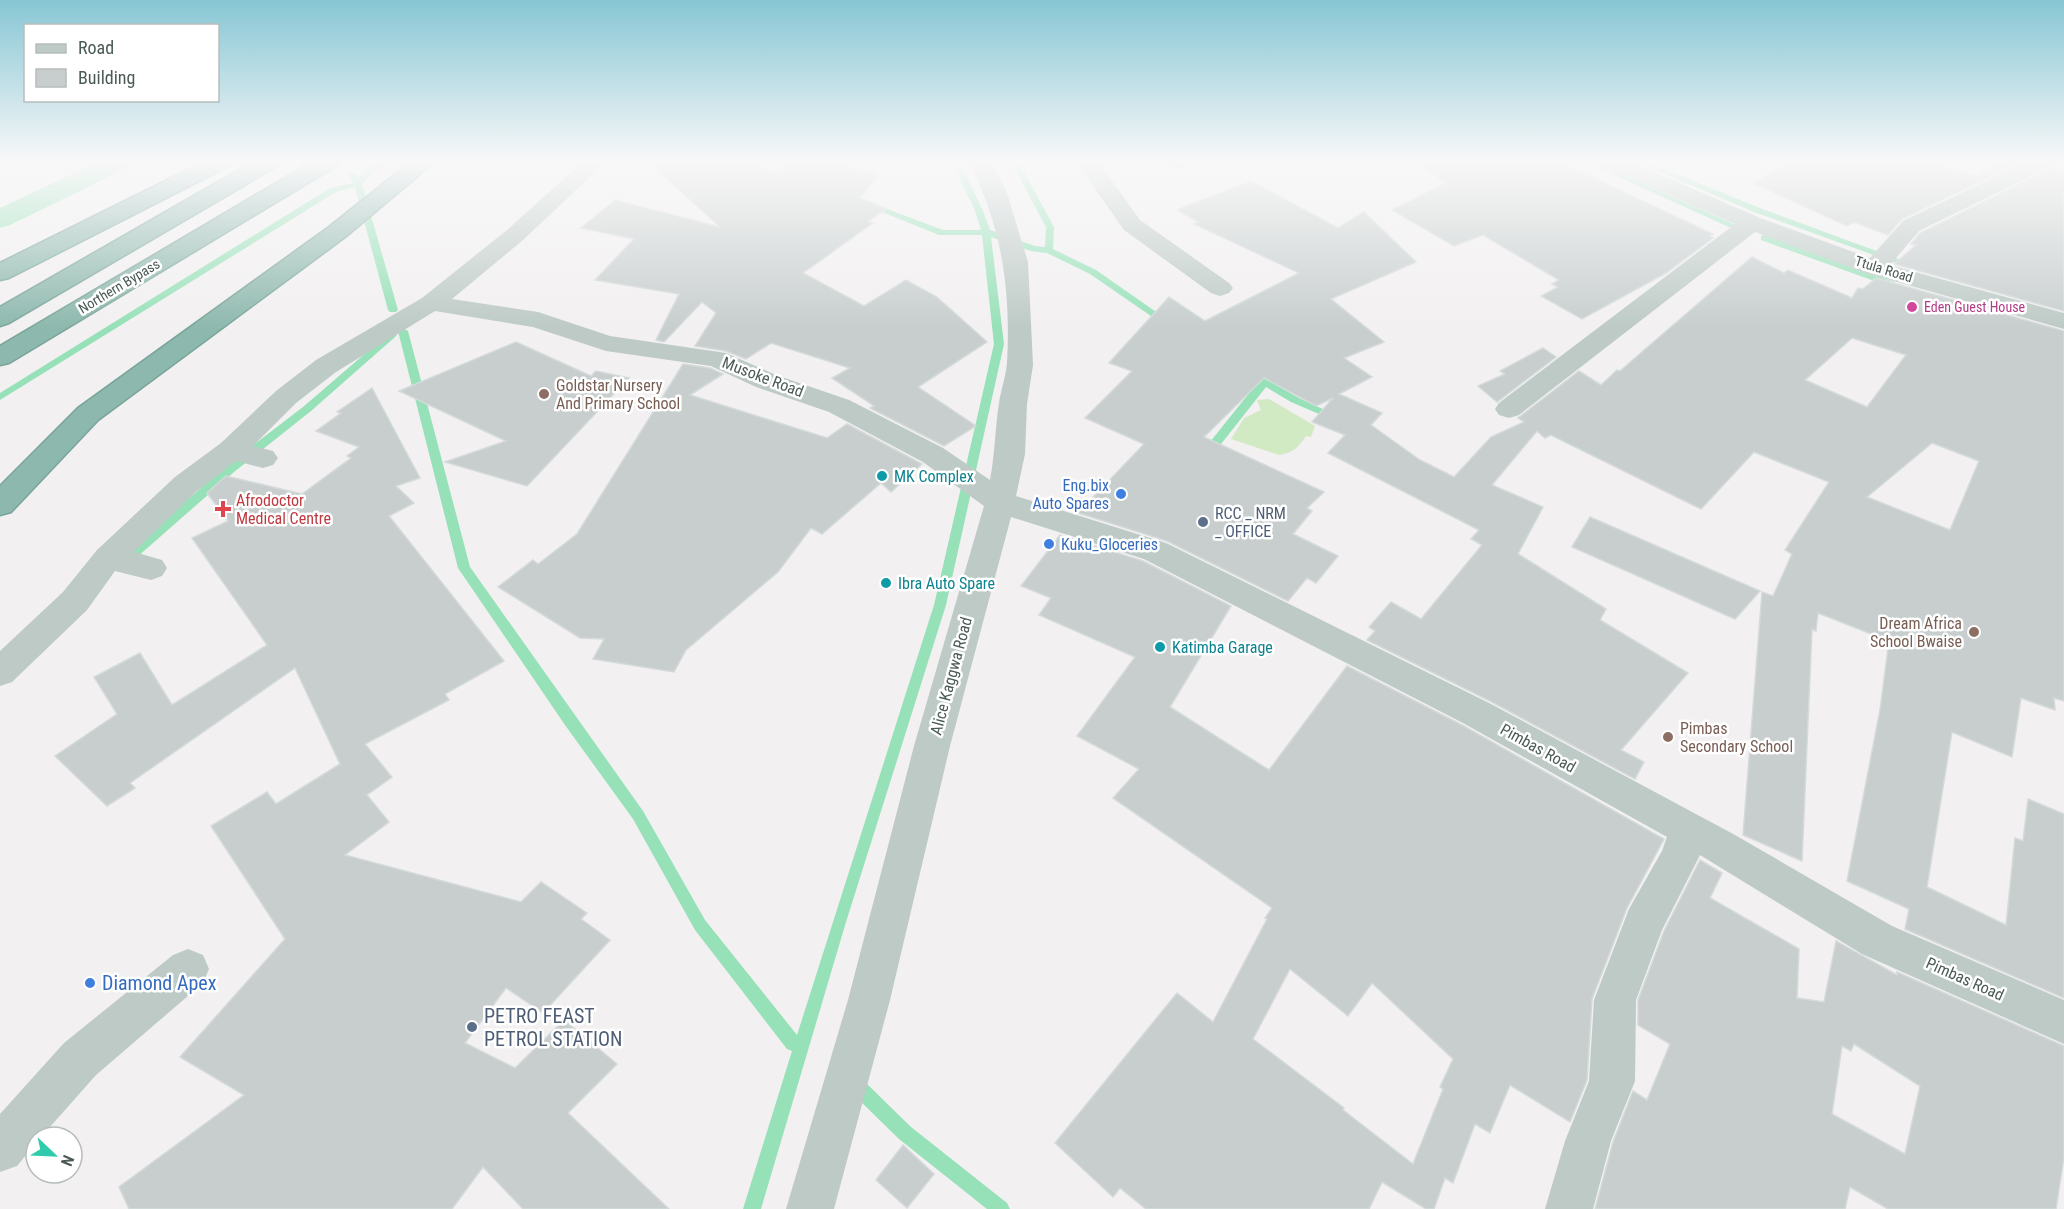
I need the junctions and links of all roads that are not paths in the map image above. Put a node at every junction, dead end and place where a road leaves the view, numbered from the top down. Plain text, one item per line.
1 (112, 216) edge
2 (175, 216) edge
3 (235, 216) edge
4 (356, 216) edge
5 (535, 216) edge
6 (1004, 216) edge
7 (1126, 216) edge
8 (1738, 216) edge
9 (1931, 216) edge
10 (1752, 223) junction
11 (1874, 268) junction
12 (0, 273) edge
13 (1220, 288) dead end
14 (431, 303) junction
15 (0, 318) edge
16 (2064, 321) edge
17 (0, 357) edge
18 (1509, 409) dead end
19 (231, 450) junction
20 (263, 458) dead end
21 (1000, 502) junction
22 (0, 504) edge
23 (108, 558) junction
24 (151, 568) dead end
25 (0, 672) edge
26 (1689, 830) junction
27 (188, 969) dead end
28 (2064, 1022) edge
29 (0, 1149) edge
30 (810, 1209) edge
31 (1569, 1209) edge

1 - 12 highway
2 - 15 highway, Northern Bypass
3 - 17 highway, Northern Bypass
4 - 22 highway
5 - 14 street
6 - 21 street, Alice Kaggwa Road
7 - 13 street
8 - 10 street, Ttula Road
9 - 11 street
10 - 11 street, Ttula Road
10 - 18 street
11 - 16 street, Ttula Road
14 - 19 street
14 - 21 street, Musoke Road
19 - 20 street
19 - 23 street
21 - 26 street, Pimbas Road
21 - 30 street, Alice Kaggwa Road
23 - 24 street
23 - 25 street
26 - 28 street, Pimbas Road
26 - 31 street
27 - 29 street

